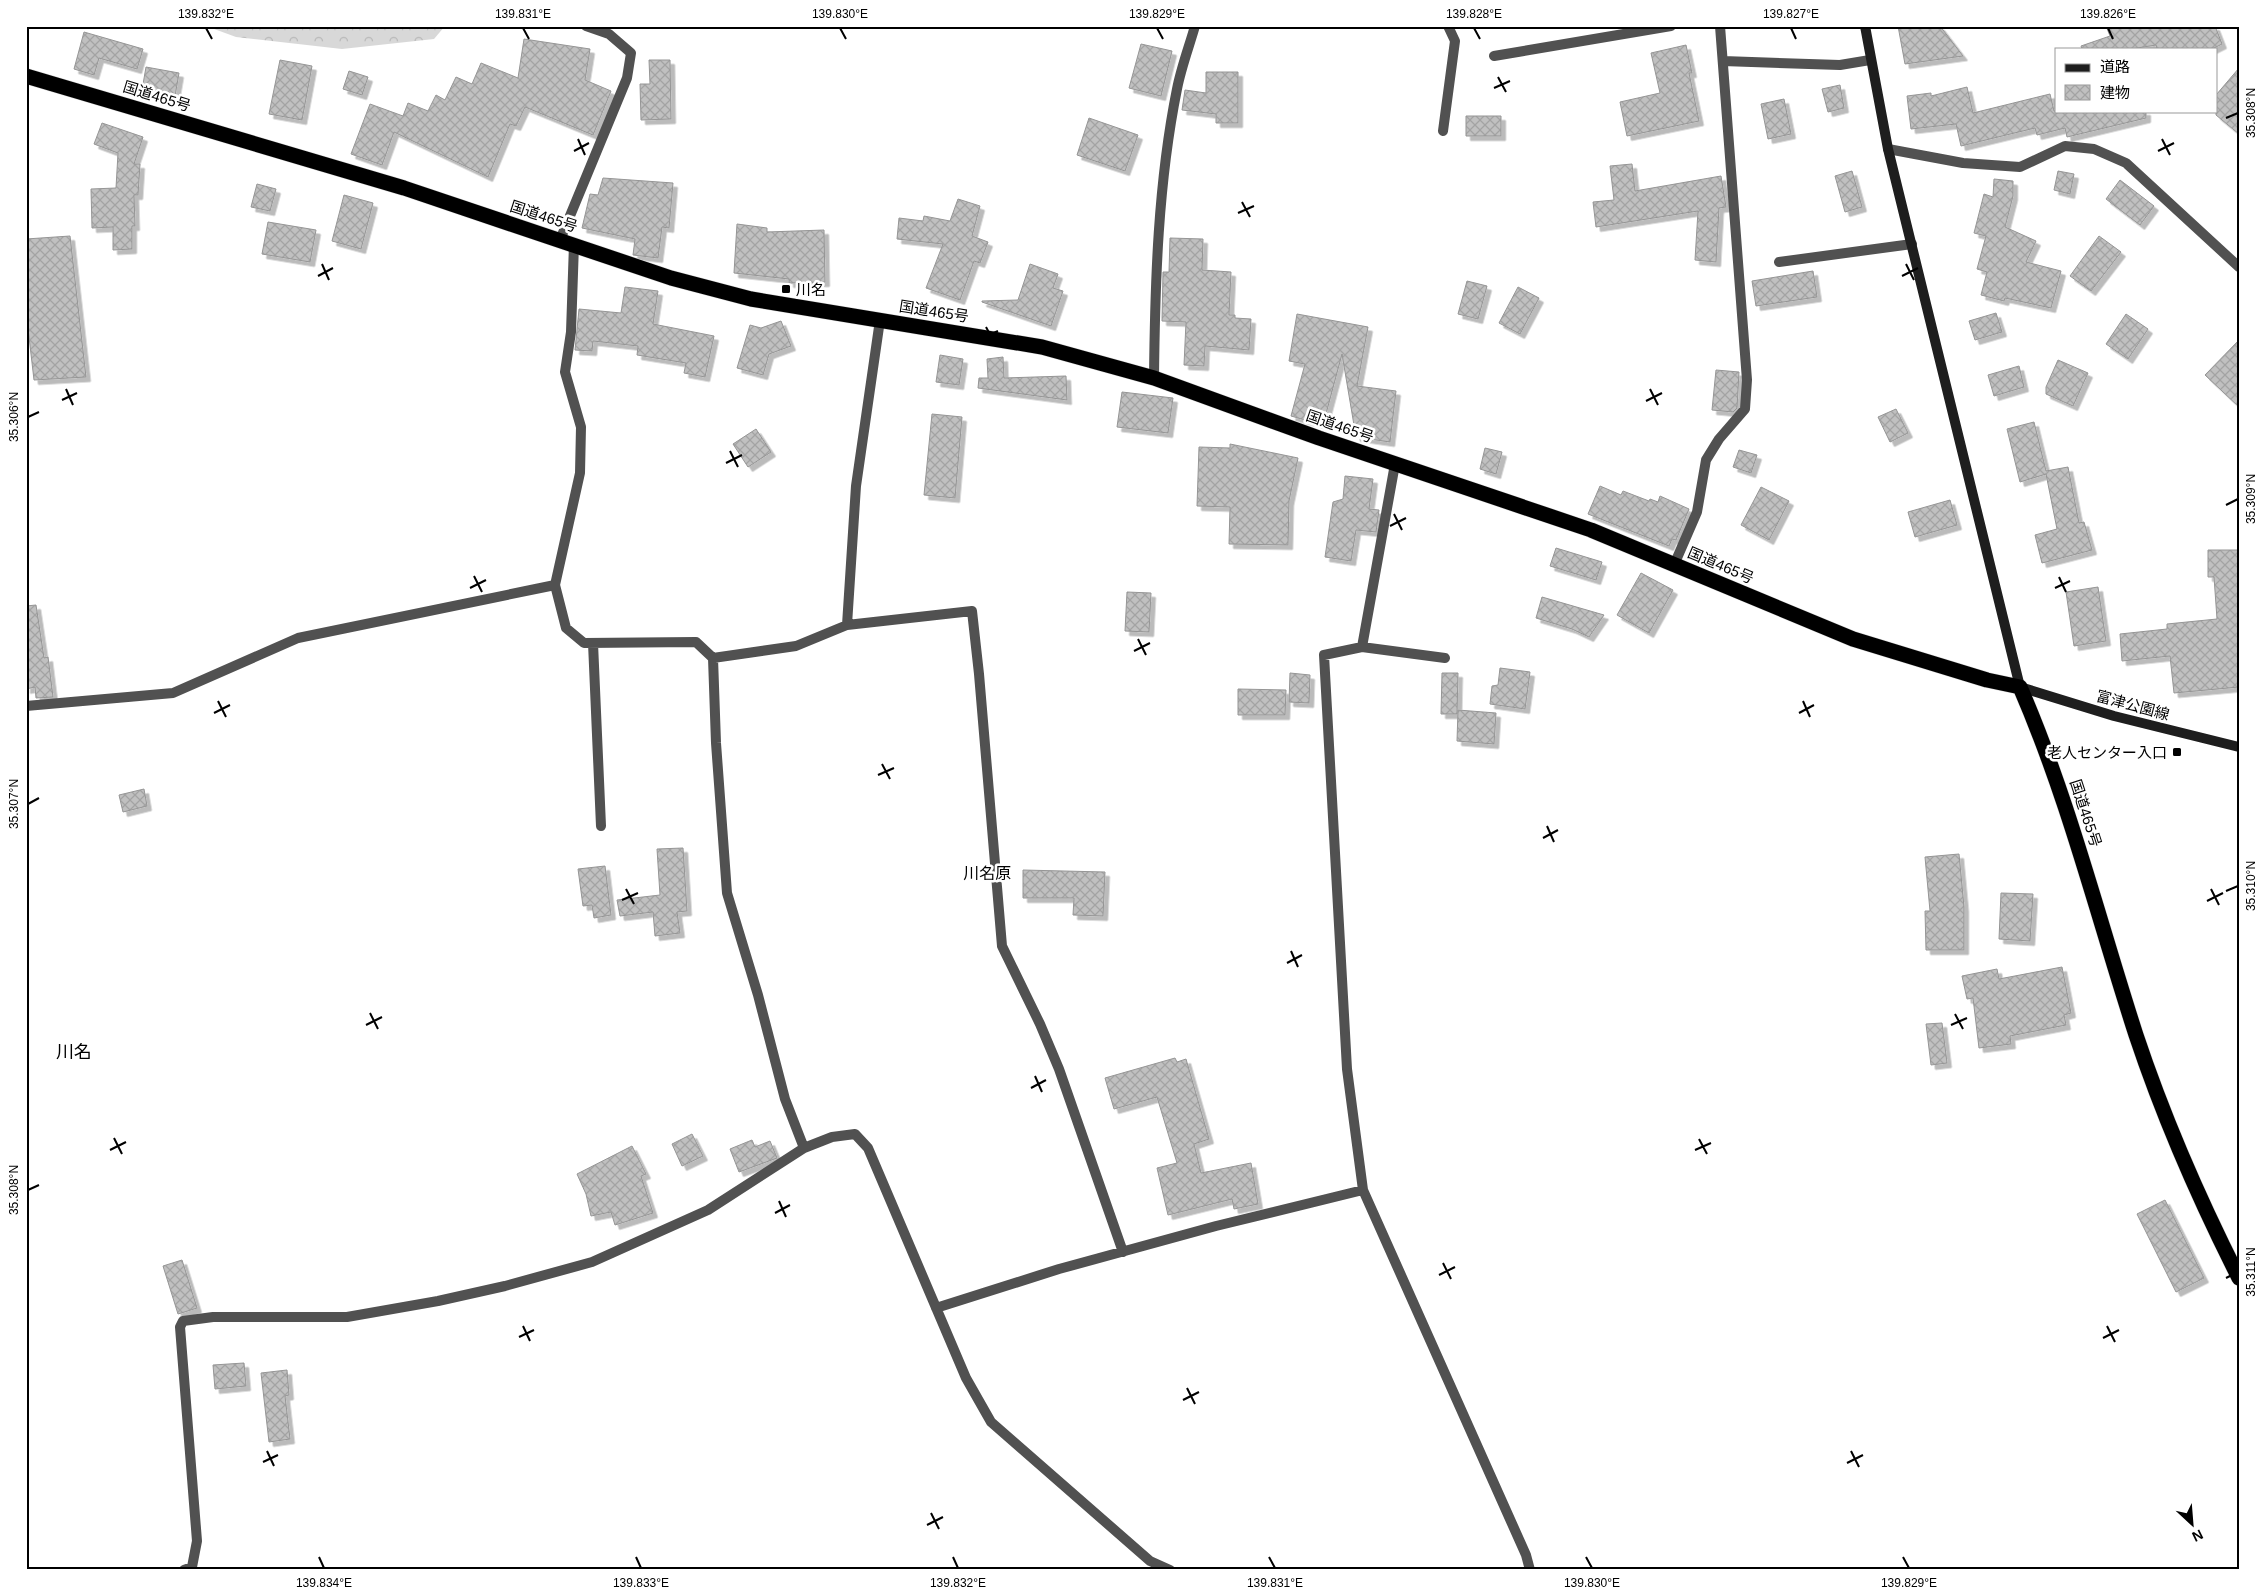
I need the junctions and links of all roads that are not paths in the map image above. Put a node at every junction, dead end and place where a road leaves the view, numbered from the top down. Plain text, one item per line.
1 (586, 26) edge
2 (1195, 26) edge
3 (1448, 26) edge
4 (1671, 26) edge
5 (1720, 26) edge
6 (1865, 26) edge
7 (1494, 56) dead end
8 (1870, 60) junction
9 (1723, 61) junction
10 (26, 76) edge
11 (1443, 131) dead end
12 (1888, 149) junction
13 (567, 242) junction
14 (1912, 244) junction
15 (1779, 262) dead end
16 (2239, 267) edge
17 (880, 320) junction
18 (1154, 378) junction
19 (1395, 464) junction
20 (1674, 565) junction
21 (555, 585) junction
22 (847, 625) junction
23 (593, 643) junction
24 (1362, 647) junction
25 (713, 658) junction
26 (1445, 658) dead end
27 (2020, 687) junction
28 (26, 706) edge
29 (2239, 747) edge
30 (601, 826) dead end
31 (804, 1148) junction
32 (1363, 1190) junction
33 (1124, 1252) junction
34 (2239, 1278) edge
35 (936, 1308) junction
36 (184, 1570) edge
37 (1170, 1570) edge
38 (1530, 1570) edge

1 - 13 street
2 - 18 street
3 - 11 street
4 - 7 street
5 - 9 street
6 - 8 street
8 - 9 street
8 - 12 street
9 - 20 street
10 - 13 highway, 国道465号
12 - 14 street
12 - 16 street
13 - 17 highway, 国道465号
13 - 21 street
14 - 15 street
14 - 27 street
17 - 18 highway, 国道465号
17 - 22 street
18 - 19 highway, 国道465号
19 - 20 highway, 国道465号
19 - 24 street
20 - 27 highway, 国道465号
21 - 23 street
21 - 28 street
22 - 25 street
22 - 33 street
23 - 25 street
23 - 30 street
24 - 26 street
24 - 32 street
25 - 31 street
27 - 29 street, 富津公園線
27 - 34 highway, 国道465号
31 - 35 street
31 - 36 street
32 - 33 street
32 - 38 street
33 - 35 street
35 - 37 street

